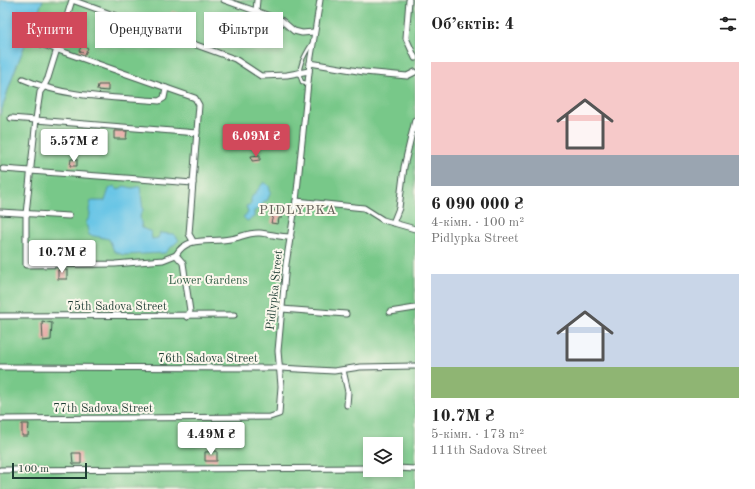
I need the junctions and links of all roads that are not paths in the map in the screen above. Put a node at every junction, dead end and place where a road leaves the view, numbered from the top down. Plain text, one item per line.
1 (72, 0) edge
2 (224, 0) edge
3 (257, 0) edge
4 (320, 0) edge
5 (409, 0) edge
6 (256, 11) junction
7 (314, 32) junction
8 (313, 41) junction
9 (50, 48) edge
10 (56, 50) junction
11 (415, 58) edge
12 (310, 63) junction
13 (309, 70) junction
14 (300, 72) junction
15 (415, 72) edge
16 (23, 79) dead end
17 (309, 83) junction
18 (44, 88) junction
19 (166, 88) junction
20 (11, 118) dead end
21 (36, 119) junction
22 (415, 120) edge
23 (197, 133) junction
24 (3, 169) dead end
25 (30, 173) junction
26 (193, 183) junction
27 (296, 201) junction
28 (0, 212) edge
29 (26, 214) junction
30 (69, 216) dead end
31 (393, 223) junction
32 (415, 229) edge
33 (291, 237) junction
34 (194, 241) junction
35 (176, 255) junction
36 (415, 308) edge
37 (282, 309) junction
38 (390, 312) dead end
39 (346, 314) dead end
40 (234, 315) dead end
41 (0, 316) edge
42 (187, 317) junction
43 (415, 366) edge
44 (0, 367) edge
45 (280, 368) junction
46 (343, 370) junction
47 (347, 406) dead end
48 (0, 419) edge
49 (363, 468) edge
50 (403, 468) edge
51 (415, 469) edge
52 (0, 470) edge

1 - 10 street
1 - 14 street
2 - 6 street
3 - 6 street
4 - 7 street, Pidlypka Street
5 - 11 street
6 - 7 street
7 - 8 street, Pidlypka Street
8 - 12 street, Pidlypka Street
8 - 14 lane
9 - 10 street
10 - 18 street
10 - 19 street
12 - 13 street, Pidlypka Street
12 - 15 street
13 - 14 street
13 - 17 street, Pidlypka Street
14 - 17 lane
16 - 18 street
17 - 27 street, Pidlypka Street
18 - 19 street
18 - 21 street
19 - 23 street
20 - 21 street
21 - 23 street
21 - 25 street
22 - 31 street
23 - 26 street
24 - 25 street
25 - 26 street
25 - 29 street
26 - 34 street
27 - 31 street
27 - 33 street, Pidlypka Street
28 - 29 street
29 - 30 street
29 - 35 street
31 - 32 street
33 - 34 street
33 - 37 street, Pidlypka Street
34 - 35 street
35 - 42 street
36 - 38 street
37 - 39 street
37 - 45 street, Pidlypka Street
40 - 42 street, 75th Sadova Street
41 - 42 street, 75th Sadova Street
43 - 46 street, 76th Sadova Street
44 - 45 street, 76th Sadova Street
45 - 46 street, 76th Sadova Street
45 - 48 street, 77th Sadova Street
46 - 47 street
49 - 52 street
50 - 51 street

